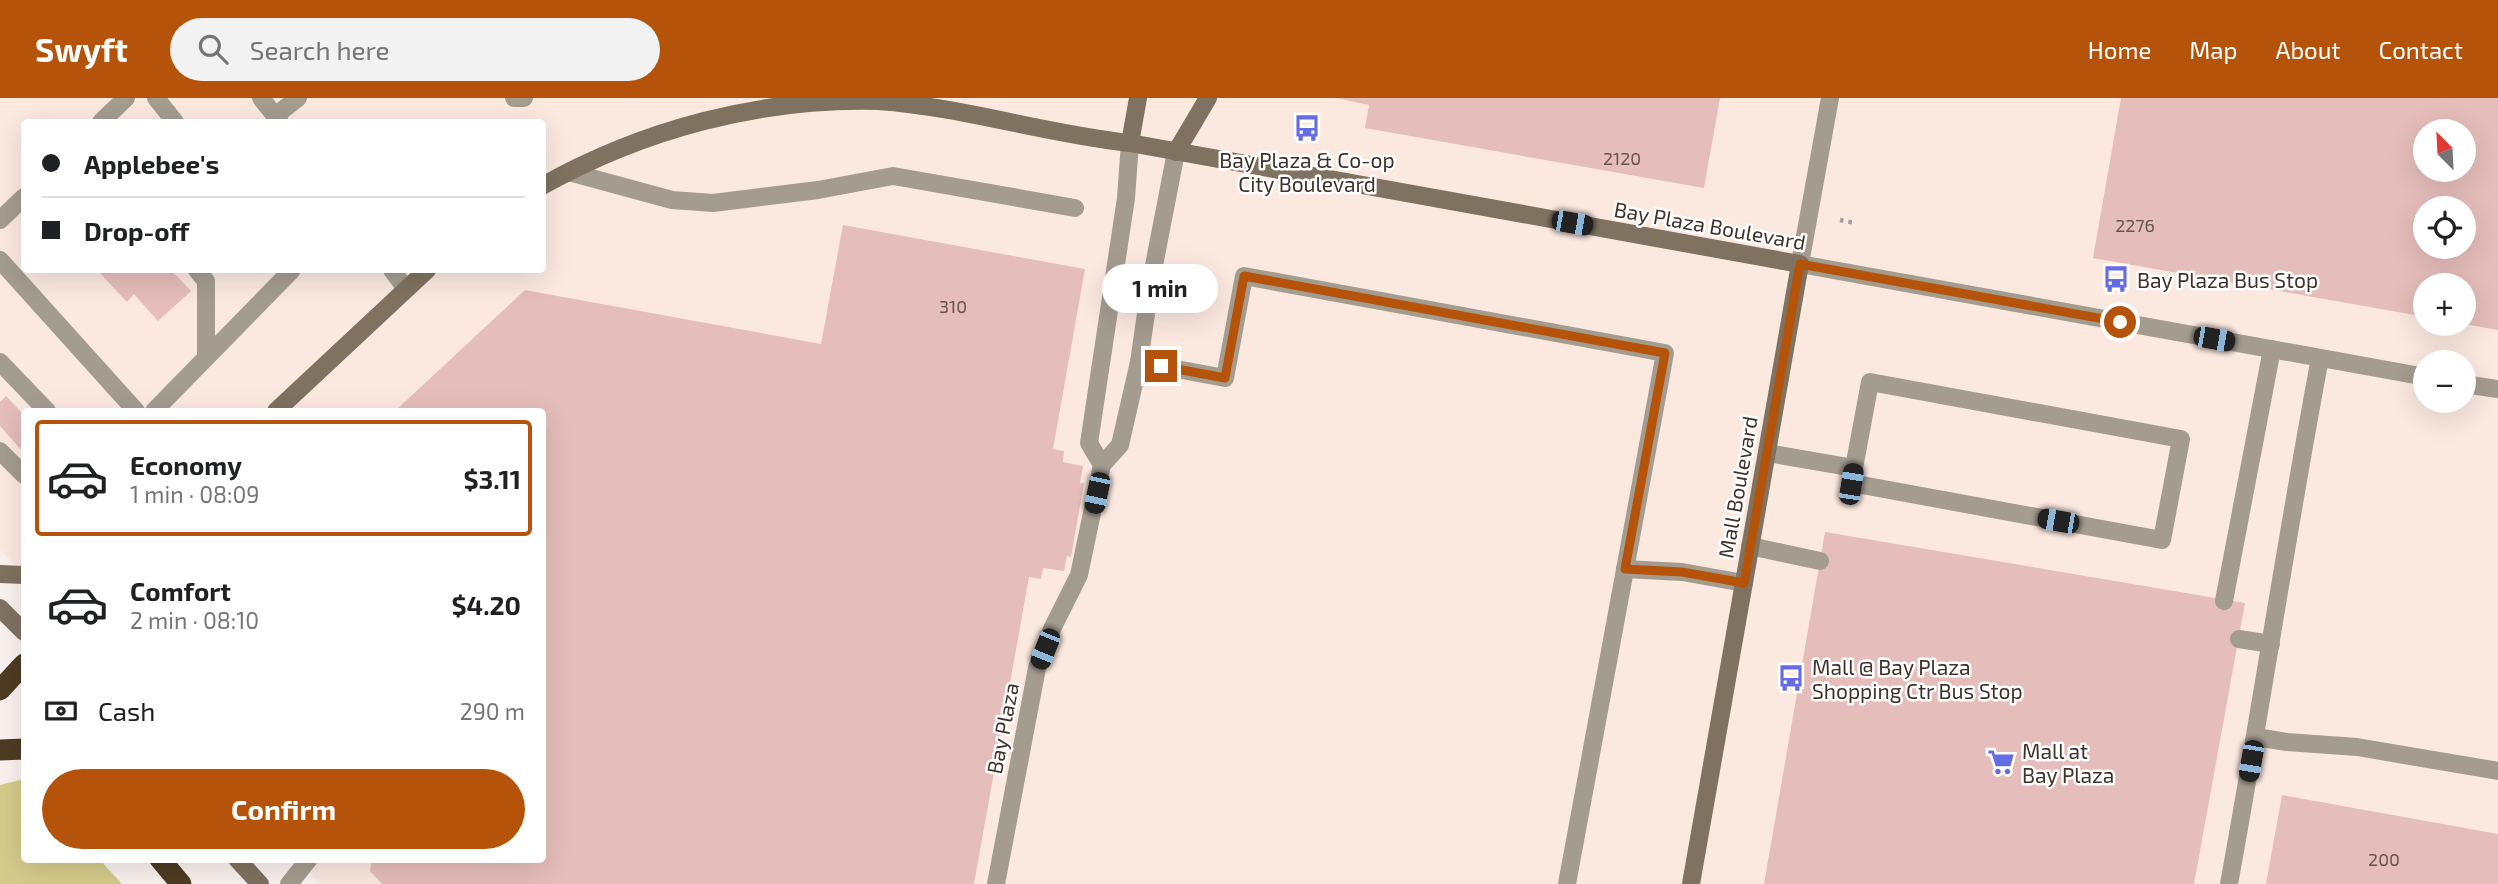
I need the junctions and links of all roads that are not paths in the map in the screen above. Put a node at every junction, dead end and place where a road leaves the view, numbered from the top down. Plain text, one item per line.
1 (126, 98) edge
2 (156, 98) edge
3 (261, 98) edge
4 (298, 98) edge
5 (514, 98) edge
6 (524, 98) edge
7 (1138, 98) edge
8 (1208, 98) edge
9 (1829, 98) edge
10 (104, 119) edge
11 (173, 119) edge
12 (277, 119) edge
13 (1130, 143) junction
14 (1176, 152) junction
15 (569, 172) junction
16 (546, 184) edge
17 (21, 200) edge
18 (1075, 208) dead end
19 (0, 220) edge
20 (0, 260) edge
21 (1800, 264) junction
22 (199, 273) edge
23 (289, 273) edge
24 (394, 273) edge
25 (424, 273) edge
26 (406, 289) junction
27 (2272, 348) junction
28 (206, 356) junction
29 (2320, 358) junction
30 (0, 362) edge
31 (1139, 362) junction
32 (2413, 375) edge
33 (2476, 386) edge
34 (2498, 390) edge
35 (44, 408) edge
36 (133, 408) edge
37 (157, 408) edge
38 (279, 408) edge
39 (0, 451) edge
40 (1767, 453) junction
41 (1102, 466) junction
42 (1854, 468) junction
43 (21, 472) edge
44 (1750, 546) junction
45 (1820, 561) dead end
46 (1625, 569) junction
47 (0, 574) edge
48 (21, 575) edge
49 (1744, 583) junction
50 (2224, 601) dead end
51 (0, 608) edge
52 (21, 629) edge
53 (2239, 639) dead end
54 (2271, 644) junction
55 (21, 667) edge
56 (0, 690) edge
57 (2256, 737) junction
58 (21, 749) edge
59 (0, 750) edge
60 (2498, 771) edge
61 (163, 863) edge
62 (241, 863) edge
63 (306, 863) edge
64 (181, 884) edge
65 (260, 884) edge
66 (289, 884) edge
67 (996, 884) edge
68 (1567, 884) edge
69 (1691, 884) edge
70 (2229, 884) edge

1 - 10 street
2 - 11 street
3 - 12 street
4 - 12 street
5 - 6 street
7 - 13 street
8 - 14 street
9 - 21 street, Mall Boulevard
13 - 14 street, Bay Plaza Boulevard
13 - 15 street, Bay Plaza Boulevard
13 - 41 street
14 - 21 street, Bay Plaza Boulevard
14 - 31 street, Bay Plaza
15 - 16 street, Bay Plaza Boulevard
15 - 18 street
17 - 19 street
20 - 36 street
21 - 27 street, Bay Plaza Boulevard
21 - 40 street, Mall Boulevard
22 - 28 street
23 - 28 street
24 - 26 street
25 - 26 street
26 - 38 street
27 - 29 street, Bay Plaza Boulevard
27 - 50 street
28 - 37 street
29 - 32 street, Bay Plaza Boulevard
29 - 54 street
30 - 35 street
31 - 41 street, Bay Plaza
31 - 46 street
33 - 34 street
39 - 43 street
40 - 42 street
40 - 44 street, Mall Boulevard
41 - 67 street, Bay Plaza
42 - 42 street
44 - 45 street
44 - 49 street, Mall Boulevard
46 - 49 street
46 - 68 street
47 - 48 street
49 - 69 street, Mall Boulevard
51 - 52 street
53 - 54 street
54 - 57 street
55 - 56 highway
57 - 60 street
57 - 70 street
58 - 59 highway
61 - 64 highway
62 - 65 street
63 - 66 street

